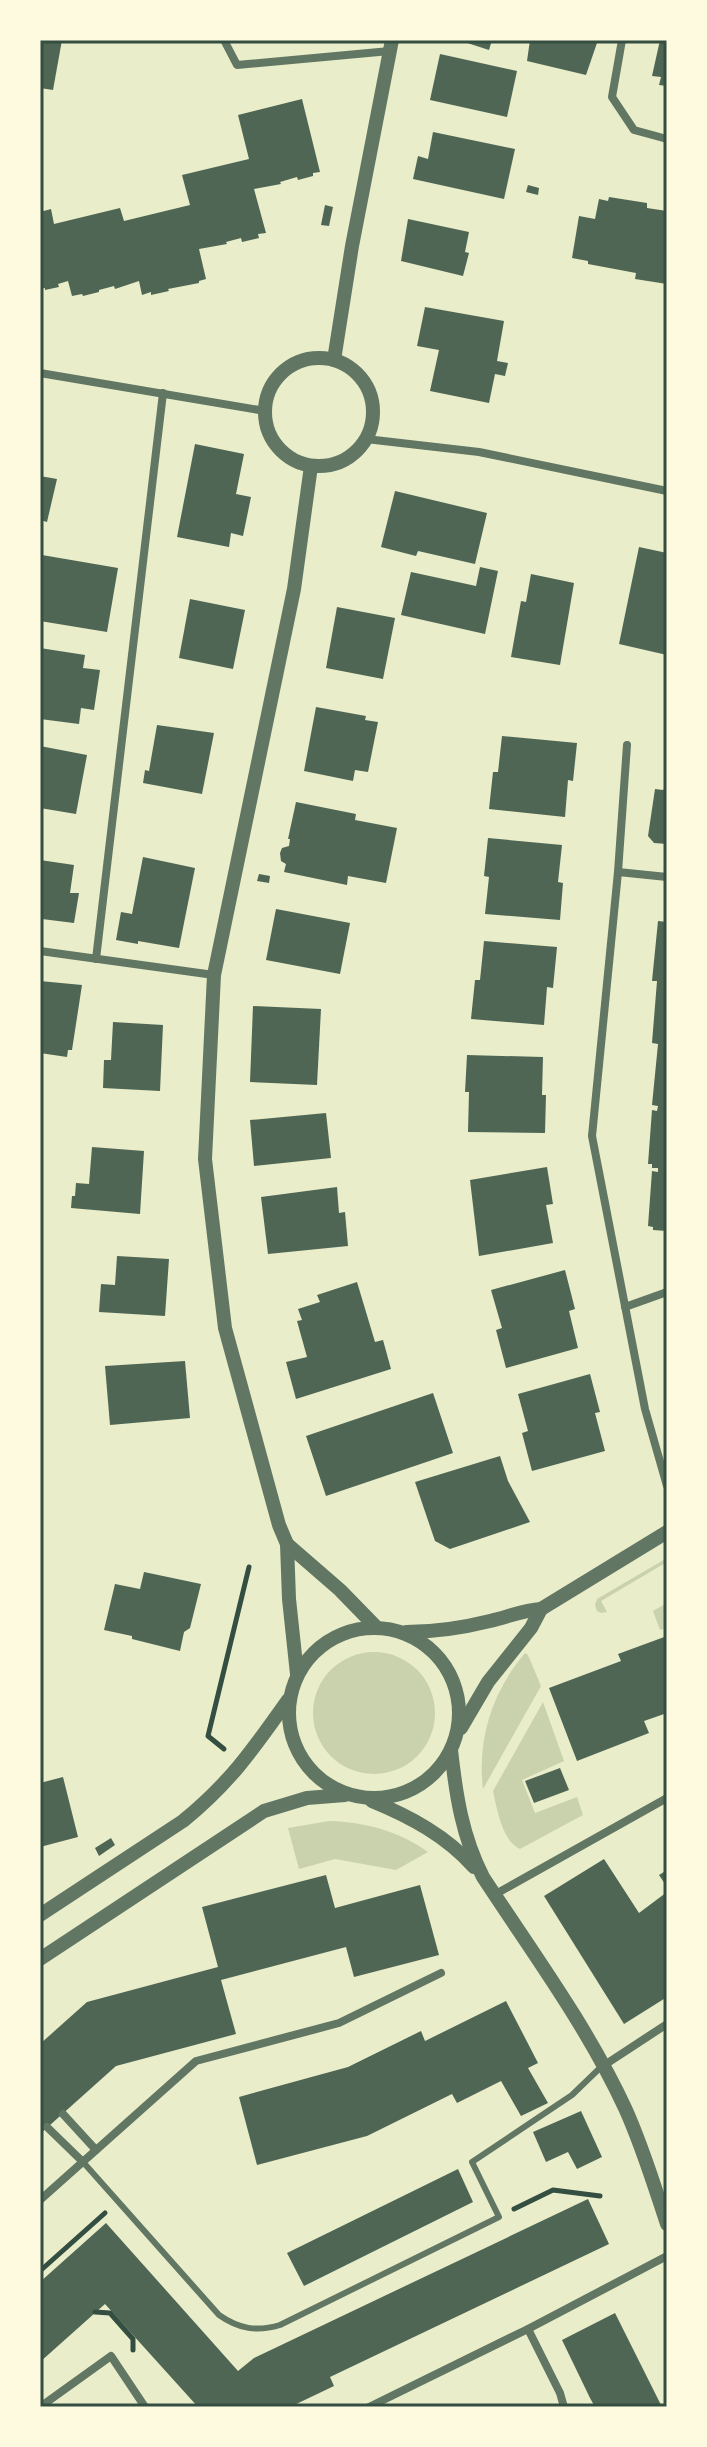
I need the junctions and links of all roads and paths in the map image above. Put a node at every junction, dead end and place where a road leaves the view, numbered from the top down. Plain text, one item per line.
1 (224, 40) edge
2 (622, 40) edge
3 (391, 46) edge
4 (667, 139) edge
5 (334, 360) junction
6 (40, 373) edge
7 (163, 393) junction
8 (265, 411) junction
9 (366, 439) junction
10 (311, 466) junction
11 (667, 491) edge
12 (627, 745) dead end
13 (618, 872) junction
14 (667, 877) edge
15 (40, 951) edge
16 (96, 959) junction
17 (214, 975) junction
18 (667, 1292) edge
19 (625, 1307) junction
20 (667, 1486) edge
21 (667, 1532) edge
22 (287, 1544) junction
23 (249, 1567) dead end
24 (541, 1609) junction
25 (376, 1627) junction
26 (401, 1632) junction
27 (297, 1674) junction
28 (289, 1700) junction
29 (454, 1744) junction
30 (231, 1755) dead end
31 (347, 1795) junction
32 (667, 1798) edge
33 (365, 1799) junction
34 (483, 1877) junction
35 (494, 1895) junction
36 (40, 1915) edge
37 (40, 1959) edge
38 (441, 1973) dead end
39 (667, 2024) edge
40 (603, 2066) junction
41 (63, 2114) dead end
42 (47, 2127) dead end
43 (96, 2150) junction
44 (83, 2162) junction
45 (600, 2196) dead end
46 (40, 2200) edge
47 (118, 2202) junction
48 (499, 2217) junction
49 (667, 2224) edge
50 (667, 2256) edge
51 (40, 2271) edge
52 (528, 2329) junction
53 (40, 2407) edge
54 (145, 2407) edge
55 (369, 2407) edge
56 (564, 2407) edge

1 - 3 street
2 - 4 street
3 - 5 street
5 - 8 street
5 - 9 street
6 - 7 street
7 - 8 street
7 - 16 street
8 - 10 street
9 - 10 street
9 - 11 street
10 - 17 street
12 - 13 street
13 - 14 street
13 - 19 street
15 - 16 street
16 - 17 street
17 - 22 street
18 - 19 street
19 - 20 street
21 - 24 street
22 - 25 street
22 - 27 street
23 - 30 path
24 - 26 street
24 - 29 street
25 - 26 street
25 - 27 street
26 - 29 street
27 - 28 street
28 - 31 street
28 - 36 street
29 - 33 street
29 - 34 street
31 - 33 street
31 - 37 street
32 - 35 street
33 - 34 street
34 - 35 street
35 - 40 street
38 - 43 street
39 - 40 street
40 - 48 lane
40 - 49 street
41 - 43 street
42 - 44 street
43 - 44 street
44 - 46 street
44 - 47 lane
45 - 48 path
47 - 48 lane
47 - 51 path
50 - 52 street
52 - 55 street
52 - 56 street
53 - 54 street

